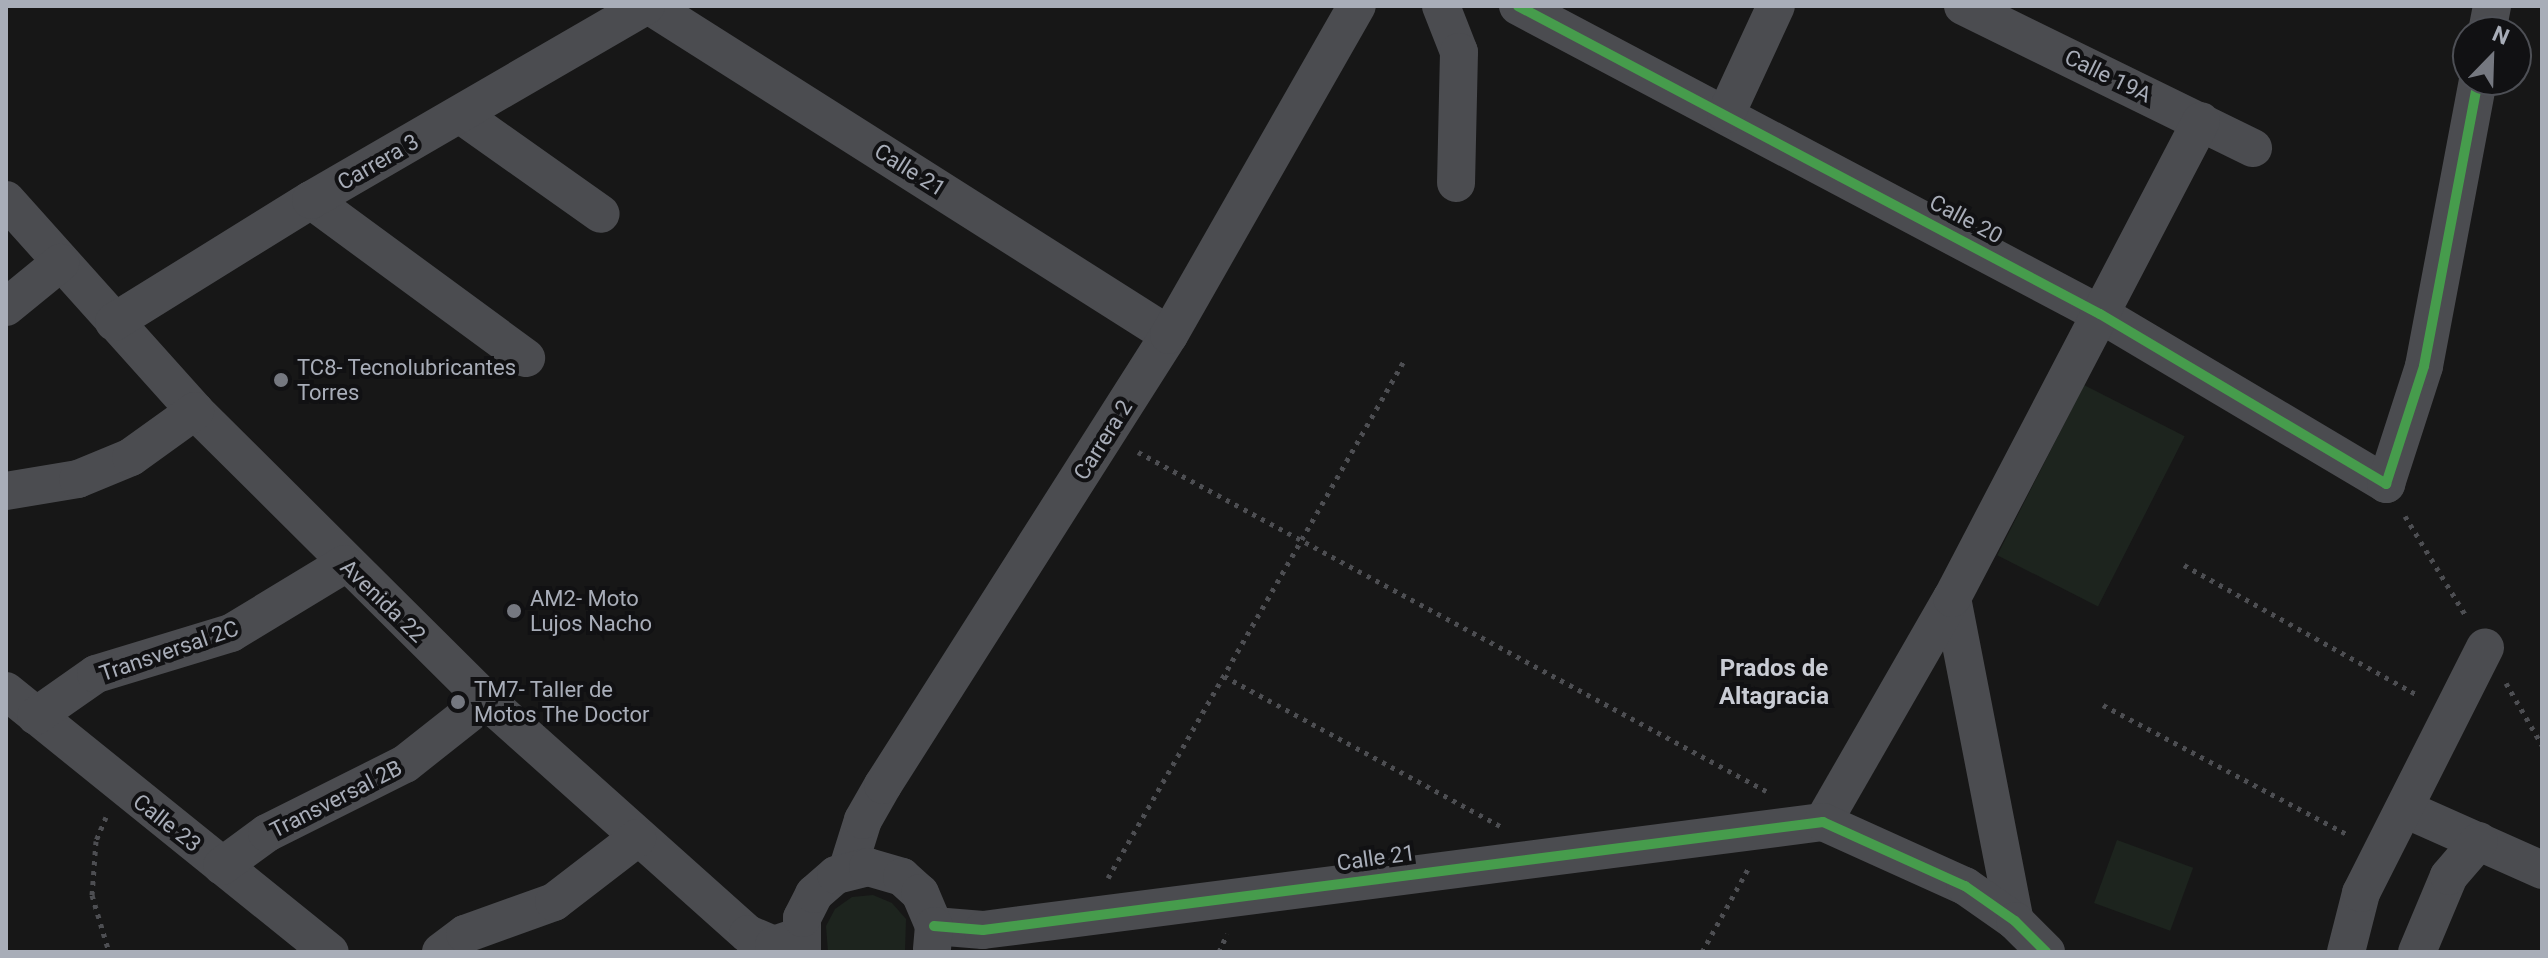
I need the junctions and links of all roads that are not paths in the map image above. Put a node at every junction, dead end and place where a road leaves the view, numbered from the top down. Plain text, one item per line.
1 (648, 6) edge
2 (1357, 6) edge
3 (1441, 6) edge
4 (1518, 6) edge
5 (1776, 6) edge
6 (1963, 6) edge
7 (2475, 96) edge
8 (1726, 114) junction
9 (461, 115) junction
10 (2201, 121) junction
11 (2253, 148) dead end
12 (1456, 183) dead end
13 (6, 200) edge
14 (311, 200) junction
15 (601, 214) dead end
16 (60, 263) junction
17 (6, 307) edge
18 (2100, 314) junction
19 (114, 322) junction
20 (1169, 335) junction
21 (526, 358) dead end
22 (195, 411) junction
23 (6, 491) edge
24 (345, 564) junction
25 (1952, 598) junction
26 (2485, 647) dead end
27 (6, 691) edge
28 (486, 700) junction
29 (36, 716) junction
30 (2405, 809) junction
31 (1823, 822) junction
32 (637, 838) junction
33 (2479, 841) junction
34 (222, 866) junction
35 (2542, 870) edge
36 (847, 871) junction
37 (2015, 921) junction
38 (933, 939) edge
39 (800, 947) edge
40 (2422, 950) edge
41 (330, 952) edge
42 (441, 952) edge
43 (2046, 952) edge
44 (2346, 952) edge

1 - 9 street, Carrera 3
1 - 20 street, Calle 21
2 - 20 street, Carrera 2
3 - 12 street
4 - 8 street, Calle 20
5 - 8 street
6 - 10 street, Calle 19A
7 - 18 street, Calle 20
8 - 18 street, Calle 20
9 - 14 street, Carrera 3
9 - 15 street
10 - 11 street, Calle 19A
10 - 18 street
13 - 16 street, Avenida 22
14 - 19 street, Carrera 3
14 - 21 street
16 - 17 street
16 - 19 street, Avenida 22
18 - 25 street
19 - 22 street, Avenida 22
20 - 36 street, Carrera 2
22 - 23 street
22 - 24 street, Avenida 22
24 - 28 street, Avenida 22
24 - 29 street, Transversal 2C
25 - 31 street
25 - 37 street
26 - 30 street
27 - 29 street, Calle 23
28 - 32 street, Avenida 22
28 - 34 street, Transversal 2B
29 - 34 street, Calle 23
30 - 33 street
30 - 44 street
31 - 37 street
31 - 38 street, Calle 21
32 - 39 street, Avenida 22
32 - 42 street
33 - 35 street
33 - 40 street
34 - 41 street, Calle 23
36 - 38 street
36 - 39 street
37 - 43 street

